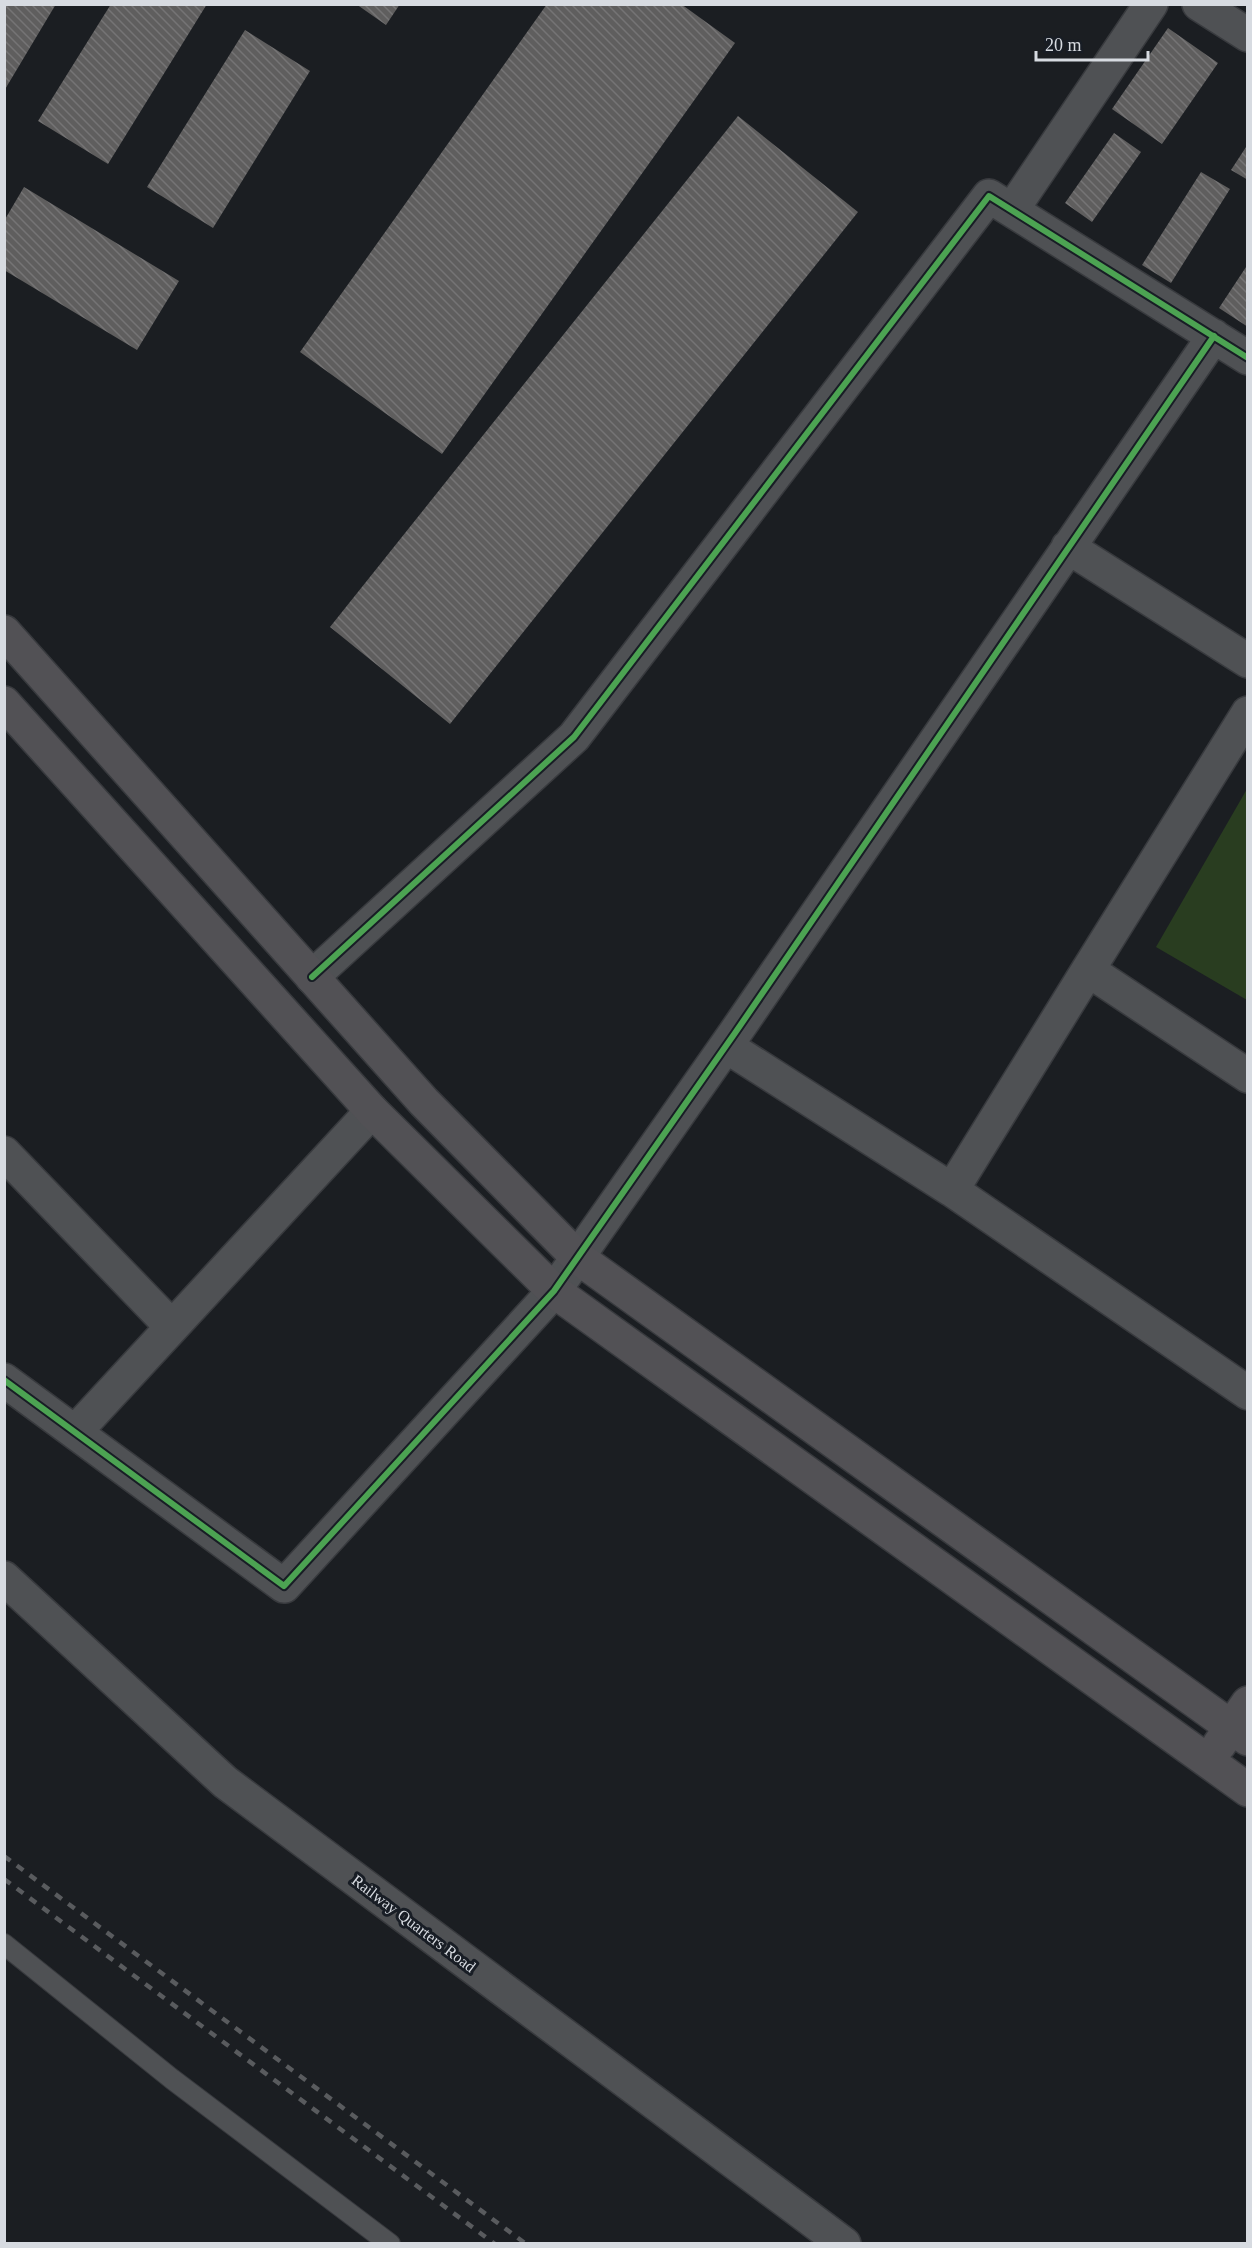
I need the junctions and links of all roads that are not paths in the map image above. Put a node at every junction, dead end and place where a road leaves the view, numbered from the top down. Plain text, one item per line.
1 (1151, 4) edge
2 (1199, 4) edge
3 (1248, 35) edge
4 (1012, 210) junction
5 (1214, 336) junction
6 (1248, 358) edge
7 (1068, 547) junction
8 (4, 632) edge
9 (1248, 661) edge
10 (4, 703) edge
11 (1248, 713) edge
12 (1088, 970) junction
13 (312, 977) junction
14 (726, 1046) junction
15 (1248, 1076) edge
16 (372, 1111) junction
17 (4, 1153) edge
18 (952, 1190) junction
19 (577, 1257) junction
20 (554, 1291) junction
21 (172, 1327) junction
22 (4, 1380) edge
23 (1248, 1393) edge
24 (75, 1432) junction
25 (4, 1578) edge
26 (1242, 1723) edge
27 (1208, 1762) junction
28 (1248, 1790) edge
29 (4, 1944) edge
30 (390, 2244) edge
31 (843, 2244) edge

1 - 4 street
2 - 3 street
4 - 5 street
4 - 13 street
5 - 6 street
5 - 7 street
7 - 9 street
7 - 14 street
8 - 13 main road
10 - 16 main road
11 - 12 street
12 - 15 street
12 - 18 street
13 - 19 main road
14 - 18 street
14 - 19 street
16 - 20 main road
16 - 21 street
17 - 21 street
18 - 23 street
19 - 20 street
19 - 26 main road
20 - 24 street
20 - 27 main road
21 - 24 street
22 - 24 street
25 - 31 street, Railway Quarters Road
26 - 27 main road
27 - 28 main road
29 - 30 lane

